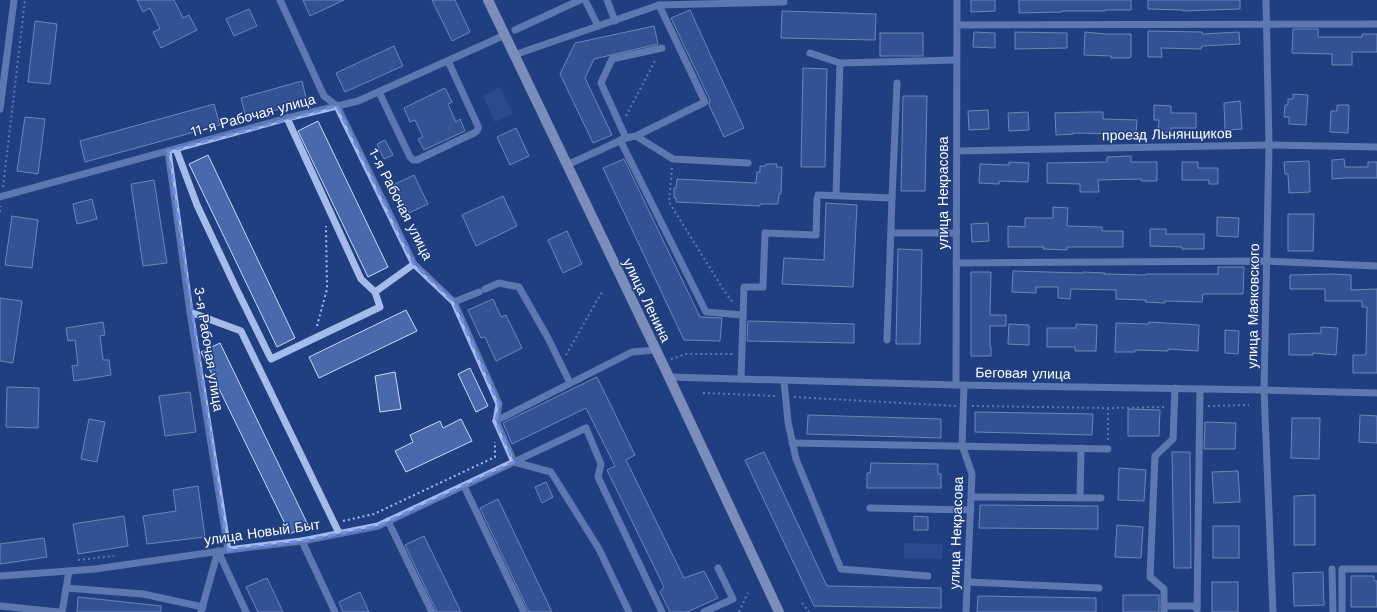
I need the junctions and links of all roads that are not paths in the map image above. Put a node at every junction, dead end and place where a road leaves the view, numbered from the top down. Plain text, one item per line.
1 (14, 0) edge
2 (280, 0) edge
3 (488, 0) edge
4 (580, 0) edge
5 (585, 0) edge
6 (606, 0) edge
7 (957, 0) edge
8 (1266, 0) edge
9 (784, 2) dead end
10 (659, 5) junction
11 (615, 20) junction
12 (1266, 24) junction
13 (1377, 24) edge
14 (957, 25) junction
15 (598, 26) junction
16 (515, 30) dead end
17 (505, 35) junction
18 (662, 48) road end
19 (810, 53) dead end
20 (514, 55) junction
21 (448, 60) junction
22 (956, 60) junction
23 (840, 63) junction
24 (897, 83) dead end
25 (379, 92) junction
26 (337, 106) junction
27 (0, 108) edge
28 (287, 118) junction
29 (636, 136) junction
30 (623, 139) junction
31 (1269, 145) junction
32 (1377, 147) edge
33 (176, 149) junction
34 (168, 151) junction
35 (957, 151) junction
36 (748, 163) dead end
37 (567, 165) junction
38 (836, 195) junction
39 (1, 196) edge
40 (892, 198) junction
41 (956, 233) junction
42 (891, 234) junction
43 (1267, 261) junction
44 (956, 262) junction
45 (414, 264) junction
46 (1377, 266) edge
47 (376, 292) junction
48 (454, 302) junction
49 (190, 312) junction
50 (743, 315) junction
51 (887, 340) dead end
52 (266, 348) junction
53 (655, 350) junction
54 (253, 355) junction
55 (668, 377) junction
56 (741, 380) junction
57 (784, 380) junction
58 (570, 383) junction
59 (956, 385) junction
60 (964, 385) junction
61 (1176, 388) junction
62 (1200, 389) junction
63 (1264, 390) junction
64 (1377, 394) edge
65 (496, 421) junction
66 (792, 443) junction
67 (962, 445) junction
68 (1080, 448) junction
69 (1108, 449) road end
70 (514, 462) junction
71 (464, 486) junction
72 (972, 497) junction
73 (1080, 498) junction
74 (1101, 498) dead end
75 (870, 508) dead end
76 (971, 510) junction
77 (388, 521) junction
78 (339, 533) junction
79 (302, 541) junction
80 (228, 550) junction
81 (218, 551) junction
82 (718, 568) dead end
83 (1332, 569) dead end
84 (1377, 569) edge
85 (69, 571) junction
86 (0, 576) edge
87 (928, 576) dead end
88 (968, 582) junction
89 (66, 588) junction
90 (1099, 588) dead end
91 (0, 606) edge
92 (1164, 609) edge
93 (1197, 609) edge
94 (202, 610) edge
95 (59, 612) edge
96 (62, 612) edge
97 (246, 612) edge
98 (336, 612) edge
99 (432, 612) edge
100 (524, 612) edge
101 (628, 612) edge
102 (662, 612) edge
103 (704, 612) edge
104 (779, 612) edge
105 (966, 612) edge
106 (1273, 612) edge
107 (1332, 612) edge
108 (1342, 612) edge

1 - 27 street
2 - 26 street, 1-я Рабочая улица
3 - 17 main road, улица Ленина
4 - 16 street
5 - 15 street
6 - 11 street
7 - 14 street, улица Некрасова
8 - 12 street, улица Маяковского
9 - 10 street
10 - 11 street
10 - 29 street
11 - 15 street
12 - 13 street
12 - 14 street
12 - 31 street, улица Маяковского
14 - 22 street, улица Некрасова
15 - 20 street
17 - 20 main road, улица Ленина
17 - 21 street, 11-я Рабочая улица
18 - 30 street
19 - 23 street
20 - 37 main road, улица Ленина
21 - 25 street, 11-я Рабочая улица
21 - 25 street
22 - 23 street
22 - 35 street, улица Некрасова
23 - 38 street
24 - 40 street
25 - 26 street, 11-я Рабочая улица
26 - 28 street, 11-я Рабочая улица
26 - 45 street, 1-я Рабочая улица
28 - 33 street, 11-я Рабочая улица
28 - 47 street
29 - 30 street
29 - 36 street
30 - 37 street
30 - 50 street
31 - 32 street, проезд Льнянщиков
31 - 35 street, проезд Льнянщиков
31 - 43 street, улица Маяковского
33 - 34 street, 11-я Рабочая улица
33 - 52 street
34 - 39 street, 11-я Рабочая улица
34 - 49 street, 3-я Рабочая улица
35 - 41 street, улица Некрасова
37 - 53 main road, улица Ленина
38 - 40 street
38 - 50 street
40 - 42 street
41 - 42 street
41 - 44 street, улица Некрасова
42 - 51 street
43 - 44 street
43 - 46 street
43 - 63 street, улица Маяковского
44 - 59 street, улица Некрасова
45 - 47 street
45 - 48 street, 1-я Рабочая улица
47 - 52 street
48 - 58 street
48 - 65 street, 1-я Рабочая улица
49 - 54 street
49 - 80 street, 3-я Рабочая улица
50 - 56 street
52 - 54 street
53 - 55 main road, улица Ленина
53 - 58 street
54 - 78 street
55 - 56 street, Беговая улица
55 - 104 main road, улица Ленина
56 - 57 street, Беговая улица
57 - 59 street, Беговая улица
57 - 66 street
58 - 65 street
59 - 60 street, Беговая улица
60 - 61 street, Беговая улица
60 - 67 street, улица Некрасова
61 - 62 street, Беговая улица
61 - 92 street
62 - 63 street, Беговая улица
62 - 93 street
63 - 64 street, Беговая улица
63 - 106 street, улица Маяковского
65 - 70 street, 1-я Рабочая улица
66 - 67 street
66 - 87 street
67 - 68 street
67 - 72 street, улица Некрасова
68 - 69 street
68 - 73 street
70 - 71 street, улица Новый Быт
70 - 101 street
70 - 102 street, улица Новый Быт
71 - 77 street, улица Новый Быт
71 - 100 street
72 - 73 street
72 - 76 street, улица Некрасова
73 - 74 street
75 - 76 street
76 - 88 street, улица Некрасова
77 - 78 street, улица Новый Быт
77 - 99 street
78 - 79 street, улица Новый Быт
79 - 80 street, улица Новый Быт
79 - 98 street
80 - 81 street, улица Новый Быт
81 - 85 street, улица Новый Быт
81 - 94 street
81 - 97 street
82 - 103 street
83 - 107 street
84 - 108 street
85 - 86 street, улица Новый Быт
85 - 89 street
88 - 90 street
88 - 105 street, улица Некрасова
89 - 94 street
89 - 96 street
91 - 95 street
92 - 93 street

